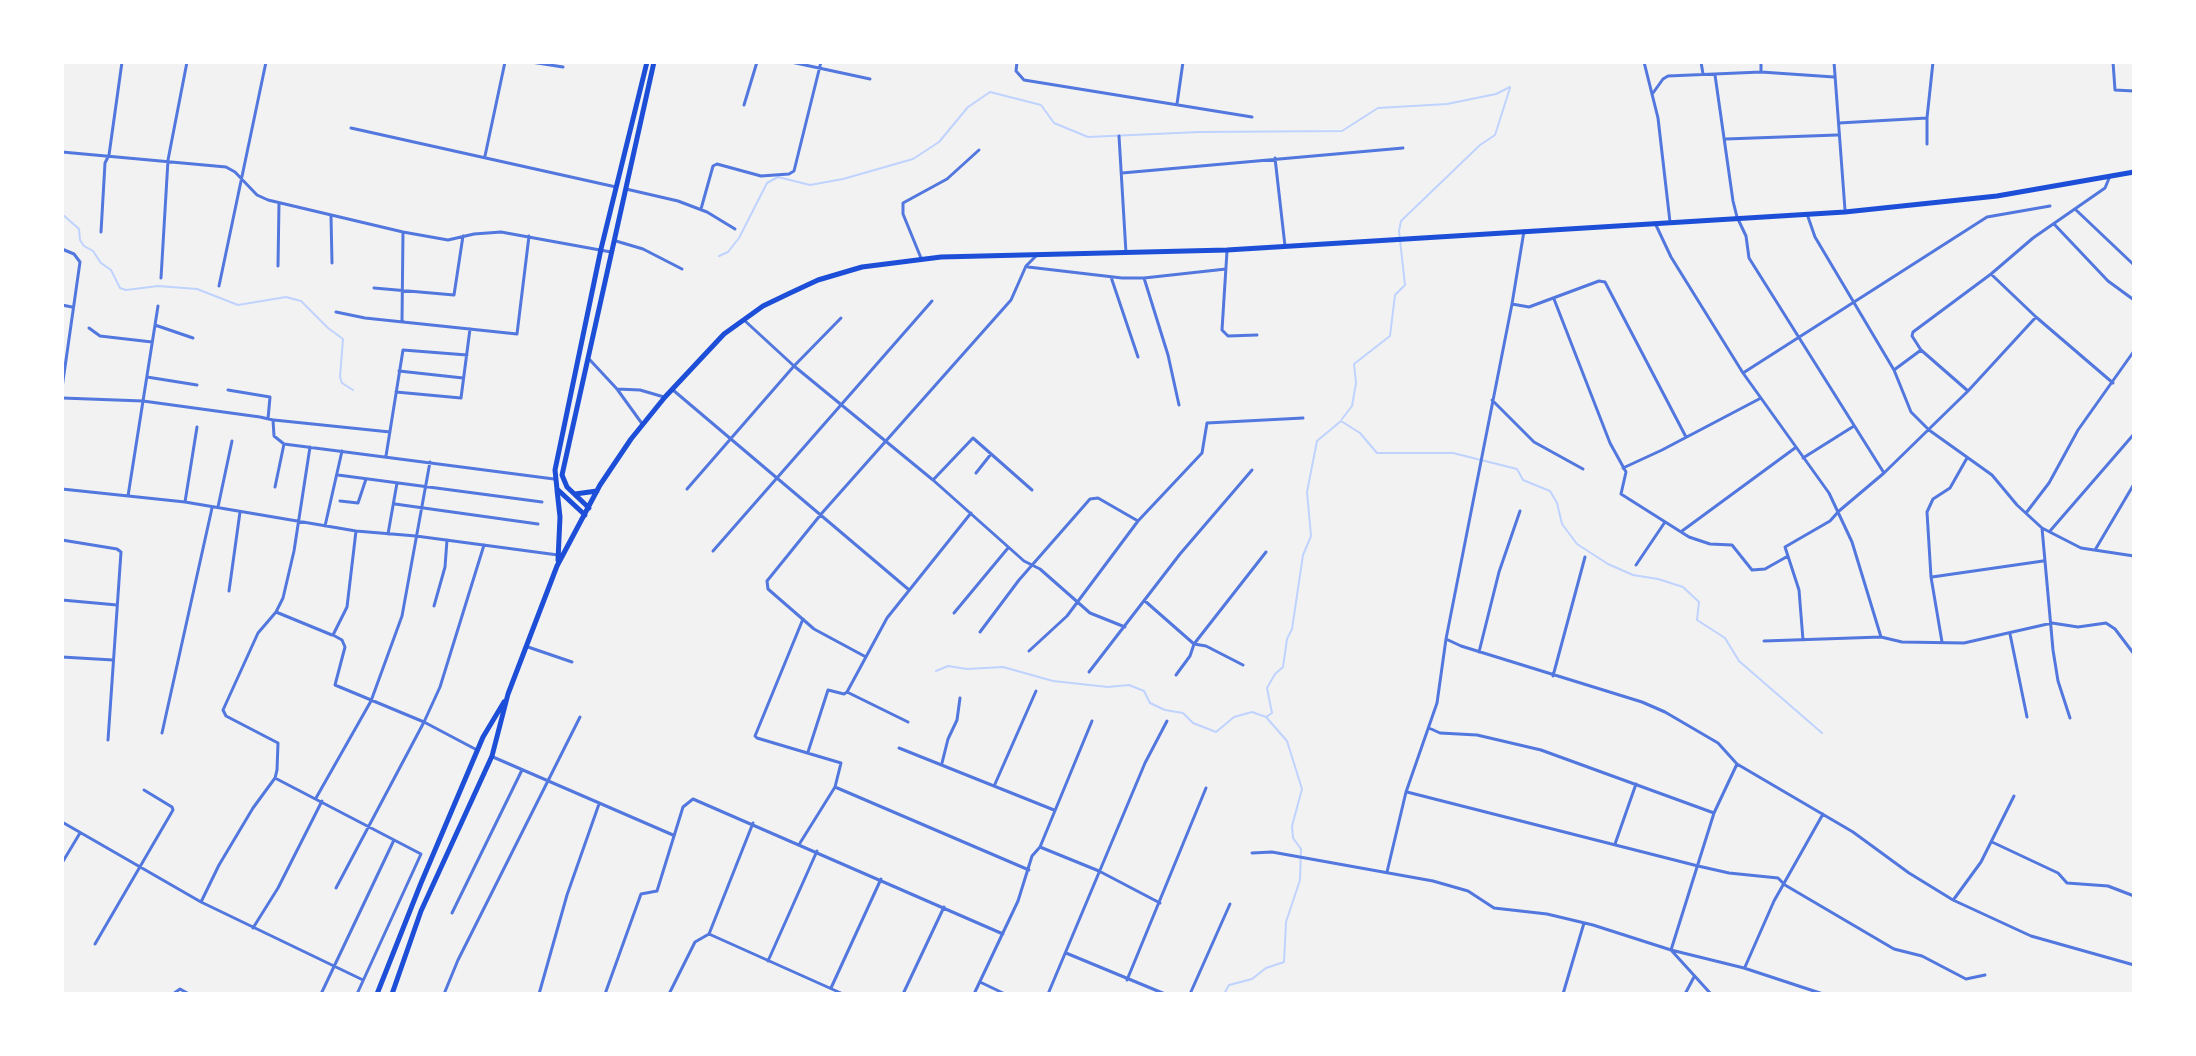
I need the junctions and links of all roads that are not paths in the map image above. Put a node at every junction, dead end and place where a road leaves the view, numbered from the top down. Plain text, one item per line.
1 (122, 62) edge
2 (187, 62) edge
3 (266, 62) edge
4 (505, 62) edge
5 (531, 62) edge
6 (647, 62) edge
7 (654, 62) edge
8 (757, 62) edge
9 (791, 62) edge
10 (821, 62) edge
11 (1017, 62) edge
12 (1183, 62) edge
13 (1373, 62) edge
14 (1390, 62) edge
15 (1644, 62) edge
16 (1701, 62) edge
17 (1761, 62) edge
18 (1834, 62) edge
19 (1933, 62) edge
20 (2113, 62) edge
21 (563, 67) dead end
22 (820, 68) junction
23 (1761, 72) junction
24 (1703, 75) junction
25 (1715, 75) junction
26 (1834, 77) junction
27 (870, 79) dead end
28 (2134, 91) edge
29 (1653, 93) junction
30 (1177, 104) junction
31 (744, 105) dead end
32 (1252, 117) dead end
33 (1927, 118) junction
34 (1837, 123) junction
35 (351, 128) dead end
36 (1837, 135) junction
37 (1119, 136) dead end
38 (1726, 139) junction
39 (1927, 144) dead end
40 (1403, 148) dead end
41 (979, 150) dead end
42 (62, 152) edge
43 (109, 155) junction
44 (484, 157) junction
45 (1275, 158) junction
46 (168, 160) junction
47 (2134, 172) edge
48 (1122, 173) junction
49 (2110, 176) junction
50 (240, 177) junction
51 (616, 187) junction
52 (626, 189) junction
53 (279, 203) junction
54 (2050, 206) dead end
55 (701, 209) junction
56 (2075, 209) junction
57 (1845, 212) junction
58 (1807, 214) junction
59 (331, 216) junction
60 (1737, 217) junction
61 (1670, 222) junction
62 (1655, 223) junction
63 (2054, 224) junction
64 (735, 229) dead end
65 (1524, 231) junction
66 (101, 232) dead end
67 (403, 232) junction
68 (463, 236) junction
69 (529, 236) junction
70 (613, 240) junction
71 (1285, 246) junction
72 (62, 249) edge
73 (601, 249) junction
74 (1227, 250) junction
75 (611, 252) junction
76 (1126, 253) junction
77 (1038, 255) junction
78 (921, 258) junction
79 (332, 263) dead end
80 (2134, 265) edge
81 (278, 266) dead end
82 (1026, 266) junction
83 (682, 269) dead end
84 (1226, 269) junction
85 (1991, 274) junction
86 (1111, 277) junction
87 (161, 278) dead end
88 (1144, 278) junction
89 (219, 286) dead end
90 (374, 288) dead end
91 (402, 289) junction
92 (1554, 299) junction
93 (2134, 300) edge
94 (932, 301) dead end
95 (1853, 303) junction
96 (1512, 304) junction
97 (62, 305) edge
98 (158, 306) dead end
99 (72, 307) junction
100 (336, 312) dead end
101 (2036, 317) junction
102 (841, 318) dead end
103 (744, 320) junction
104 (402, 321) junction
105 (155, 325) junction
106 (89, 328) dead end
107 (470, 329) junction
108 (1257, 335) dead end
109 (1799, 337) junction
110 (193, 338) dead end
111 (152, 342) junction
112 (1921, 350) junction
113 (2134, 351) edge
114 (467, 355) junction
115 (588, 357) junction
116 (1138, 357) dead end
117 (64, 360) edge
118 (794, 366) junction
119 (1894, 370) junction
120 (399, 371) junction
121 (1743, 373) junction
122 (147, 377) junction
123 (464, 378) junction
124 (2113, 383) junction
125 (197, 385) dead end
126 (62, 388) edge
127 (617, 389) junction
128 (228, 390) dead end
129 (673, 390) junction
130 (1968, 391) junction
131 (396, 392) junction
132 (665, 397) junction
133 (62, 398) edge
134 (1761, 398) junction
135 (1492, 400) junction
136 (143, 401) junction
137 (840, 403) junction
138 (1179, 405) dead end
139 (1303, 418) dead end
140 (271, 419) junction
141 (643, 425) junction
142 (1855, 426) junction
143 (197, 427) dead end
144 (1929, 430) junction
145 (390, 432) junction
146 (2134, 434) edge
147 (1686, 437) junction
148 (731, 438) junction
149 (232, 441) dead end
150 (885, 443) junction
151 (284, 444) junction
152 (310, 447) junction
153 (1795, 448) junction
154 (342, 451) junction
155 (992, 453) junction
156 (386, 456) junction
157 (1968, 457) junction
158 (1803, 458) junction
159 (430, 462) junction
160 (1623, 468) junction
161 (1583, 469) dead end
162 (1252, 470) dead end
163 (976, 473) dead end
164 (1884, 473) junction
165 (338, 475) junction
166 (779, 477) junction
167 (366, 479) junction
168 (554, 479) junction
169 (933, 480) junction
170 (397, 483) junction
171 (2134, 484) edge
172 (275, 487) dead end
173 (426, 488) junction
174 (62, 489) edge
175 (557, 489) junction
176 (687, 489) dead end
177 (1032, 490) dead end
178 (598, 491) junction
179 (574, 494) junction
180 (128, 496) junction
181 (340, 501) dead end
182 (185, 502) junction
183 (542, 502) dead end
184 (395, 504) junction
185 (215, 508) junction
186 (423, 508) junction
187 (589, 508) junction
188 (1520, 511) dead end
189 (1839, 511) junction
190 (240, 512) junction
191 (822, 513) junction
192 (971, 513) junction
193 (2026, 513) junction
194 (585, 515) junction
195 (299, 521) junction
196 (1138, 521) junction
197 (1665, 522) junction
198 (538, 524) dead end
199 (325, 526) junction
200 (2042, 528) junction
201 (356, 531) junction
202 (1681, 531) junction
203 (2049, 532) junction
204 (388, 534) junction
205 (416, 536) junction
206 (62, 540) edge
207 (447, 540) junction
208 (484, 545) junction
209 (1009, 547) junction
210 (2095, 550) junction
211 (713, 551) dead end
212 (1266, 552) dead end
213 (558, 555) junction
214 (1788, 556) junction
215 (2134, 556) edge
216 (1585, 557) dead end
217 (2043, 561) junction
218 (1032, 564) junction
219 (1636, 565) dead end
220 (557, 566) junction
221 (1931, 577) junction
222 (908, 589) junction
223 (229, 591) dead end
224 (62, 600) edge
225 (1145, 601) junction
226 (1078, 602) junction
227 (117, 605) junction
228 (434, 606) dead end
229 (276, 612) junction
230 (954, 613) dead end
231 (803, 619) junction
232 (2052, 623) junction
233 (1125, 627) junction
234 (980, 632) dead end
235 (2010, 634) junction
236 (333, 635) junction
237 (1881, 637) junction
238 (1446, 639) junction
239 (1803, 640) junction
240 (1764, 641) dead end
241 (1942, 642) junction
242 (1194, 644) junction
243 (528, 647) junction
244 (1029, 651) dead end
245 (1479, 652) junction
246 (2134, 654) edge
247 (62, 657) edge
248 (866, 657) junction
249 (113, 660) junction
250 (572, 662) dead end
251 (1243, 665) dead end
252 (1089, 672) dead end
253 (1176, 675) dead end
254 (1553, 676) junction
255 (1036, 691) dead end
256 (847, 692) junction
257 (508, 694) junction
258 (960, 698) dead end
259 (371, 701) junction
260 (580, 717) dead end
261 (2027, 717) dead end
262 (2070, 718) dead end
263 (1092, 721) dead end
264 (1167, 721) dead end
265 (424, 722) junction
266 (908, 722) dead end
267 (1429, 728) junction
268 (162, 733) dead end
269 (108, 740) dead end
270 (899, 748) dead end
271 (477, 750) junction
272 (807, 754) junction
273 (492, 756) junction
274 (942, 764) junction
275 (1737, 764) junction
276 (522, 770) junction
277 (275, 778) junction
278 (549, 781) junction
279 (995, 784) junction
280 (1636, 784) junction
281 (835, 787) junction
282 (1206, 788) dead end
283 (144, 790) dead end
284 (1406, 792) junction
285 (2014, 796) dead end
286 (316, 798) junction
287 (322, 801) junction
288 (599, 804) junction
289 (1054, 810) junction
290 (1714, 813) junction
291 (1823, 814) junction
292 (62, 822) edge
293 (753, 823) junction
294 (369, 827) junction
295 (80, 833) junction
296 (673, 835) junction
297 (394, 840) junction
298 (1992, 842) junction
299 (800, 843) junction
300 (1615, 846) junction
301 (1040, 847) junction
302 (817, 851) junction
303 (1252, 853) dead end
304 (62, 863) edge
305 (1698, 866) junction
306 (140, 867) junction
307 (1029, 870) junction
308 (1099, 871) junction
309 (1387, 872) junction
310 (881, 879) junction
311 (1785, 885) junction
312 (336, 888) dead end
313 (2134, 896) edge
314 (1953, 900) junction
315 (201, 902) junction
316 (1160, 903) junction
317 (1230, 904) dead end
318 (944, 907) junction
319 (452, 913) dead end
320 (1584, 923) junction
321 (253, 929) junction
322 (709, 934) junction
323 (1003, 934) junction
324 (95, 944) dead end
325 (1671, 950) junction
326 (1066, 953) junction
327 (768, 961) junction
328 (2134, 965) edge
329 (335, 966) junction
330 (1744, 968) junction
331 (1985, 975) dead end
332 (1694, 977) junction
333 (363, 980) junction
334 (1127, 980) junction
335 (980, 982) junction
336 (831, 988) junction
337 (670, 992) edge
338 (173, 994) edge
339 (189, 994) edge
340 (321, 994) edge
341 (357, 994) edge
342 (377, 994) edge
343 (392, 994) edge
344 (444, 994) edge
345 (539, 994) edge
346 (605, 994) edge
347 (677, 994) edge
348 (843, 994) edge
349 (903, 994) edge
350 (974, 994) edge
351 (1005, 994) edge
352 (1048, 994) edge
353 (1165, 994) edge
354 (1190, 994) edge
355 (1563, 994) edge
356 (1685, 994) edge
357 (1711, 994) edge
358 (1823, 994) edge

1 - 43 street
2 - 46 street
3 - 50 street
4 - 44 street
5 - 21 street
6 - 51 main road
7 - 52 main road
8 - 31 street
9 - 22 street
10 - 22 street
11 - 30 street
12 - 30 street
13 - 14 street
15 - 29 street
16 - 24 street
17 - 23 street
18 - 26 street
19 - 33 street
20 - 28 street
22 - 27 street
22 - 55 street
23 - 25 street
23 - 26 street
24 - 25 street
24 - 29 street
25 - 38 street
26 - 34 street
29 - 61 street
30 - 32 street
33 - 34 street
33 - 39 street
34 - 36 street
35 - 44 street
36 - 38 street
36 - 57 street
37 - 48 street
38 - 60 street
40 - 45 street
41 - 78 street
42 - 43 street
43 - 46 street
43 - 66 street
44 - 51 street
45 - 48 street
45 - 71 street
46 - 50 street
46 - 87 street
47 - 49 main road
48 - 76 street
49 - 56 street
49 - 57 main road
50 - 53 street
50 - 89 street
51 - 73 main road
52 - 55 street
52 - 70 main road
53 - 59 street
53 - 81 street
54 - 95 street
55 - 64 street
56 - 63 street
56 - 80 street
57 - 58 main road
58 - 60 main road
58 - 95 street
59 - 67 street
59 - 79 street
60 - 61 main road
60 - 109 street
61 - 62 main road
62 - 65 main road
62 - 121 street
63 - 85 street
63 - 93 street
65 - 71 main road
65 - 96 street
67 - 68 street
67 - 91 street
68 - 69 street
68 - 91 street
69 - 73 street
69 - 107 street
70 - 75 main road
70 - 83 street
71 - 74 main road
72 - 99 street
73 - 75 street
73 - 168 main road
74 - 76 main road
74 - 84 street
75 - 115 main road
76 - 77 main road
77 - 78 main road
77 - 82 street
78 - 103 main road
82 - 86 street
82 - 150 street
84 - 88 street
84 - 108 street
85 - 101 street
85 - 112 street
86 - 88 street
86 - 116 street
88 - 138 street
90 - 91 street
91 - 104 street
92 - 96 street
92 - 147 street
92 - 160 street
94 - 137 street
95 - 109 street
95 - 119 street
96 - 135 street
97 - 99 street
98 - 105 street
99 - 117 street
100 - 104 street
101 - 124 street
101 - 130 street
102 - 118 street
103 - 118 street
103 - 129 main road
104 - 107 street
105 - 110 street
105 - 111 street
106 - 111 street
107 - 114 street
109 - 121 street
109 - 142 street
111 - 122 street
112 - 119 street
112 - 130 street
113 - 124 street
114 - 120 street
114 - 123 street
115 - 127 street
115 - 179 main road
117 - 126 street
118 - 137 street
118 - 148 street
119 - 144 street
120 - 123 street
120 - 131 street
121 - 134 street
122 - 125 street
122 - 136 street
123 - 131 street
124 - 193 street
127 - 132 street
127 - 141 street
128 - 140 street
129 - 132 main road
129 - 148 street
130 - 144 street
131 - 145 street
132 - 141 main road
133 - 136 street
134 - 147 street
134 - 153 street
135 - 161 street
135 - 238 street
136 - 140 street
136 - 180 street
137 - 150 street
137 - 166 street
139 - 196 street
140 - 145 street
140 - 151 street
141 - 178 main road
142 - 158 street
142 - 164 street
143 - 182 street
144 - 157 street
144 - 164 street
145 - 156 street
146 - 203 street
147 - 160 street
148 - 166 street
148 - 176 street
149 - 185 street
150 - 169 street
150 - 191 street
151 - 152 street
151 - 172 street
152 - 154 street
152 - 195 street
153 - 158 street
153 - 202 street
154 - 156 street
154 - 165 street
155 - 163 street
155 - 169 street
155 - 177 street
156 - 159 street
157 - 193 street
157 - 221 street
158 - 189 street
159 - 168 street
159 - 173 street
160 - 197 street
162 - 225 street
164 - 189 street
165 - 167 street
165 - 199 street
166 - 191 street
166 - 211 street
167 - 170 street
167 - 181 street
168 - 175 main road
169 - 192 street
170 - 173 street
170 - 184 street
171 - 210 street
173 - 183 street
173 - 186 street
174 - 180 street
175 - 194 main road
175 - 213 main road
178 - 179 main road
178 - 187 main road
179 - 187 main road
180 - 182 street
182 - 185 street
184 - 186 street
184 - 204 street
185 - 190 street
185 - 268 street
186 - 198 street
186 - 205 street
187 - 194 main road
188 - 245 street
189 - 214 street
189 - 237 street
190 - 195 street
190 - 223 street
191 - 222 street
191 - 231 street
192 - 209 street
192 - 222 street
193 - 200 street
194 - 220 main road
195 - 199 street
195 - 229 street
196 - 218 street
196 - 226 street
197 - 202 street
197 - 219 street
199 - 201 street
200 - 203 street
200 - 217 street
201 - 204 street
201 - 236 street
202 - 214 street
203 - 210 street
204 - 205 street
205 - 207 street
205 - 259 street
206 - 227 street
207 - 208 street
207 - 228 street
208 - 213 street
208 - 265 street
209 - 218 street
209 - 230 street
210 - 215 street
212 - 242 street
213 - 220 main road
214 - 239 street
216 - 254 street
217 - 221 street
217 - 232 street
218 - 226 street
218 - 234 street
220 - 243 main road
221 - 241 street
222 - 248 street
224 - 227 street
225 - 233 street
225 - 242 street
226 - 233 street
226 - 244 street
227 - 249 street
229 - 236 street
229 - 277 street
231 - 248 street
231 - 272 street
232 - 235 street
232 - 246 street
232 - 262 street
233 - 252 street
235 - 241 street
235 - 261 street
236 - 259 street
237 - 239 street
237 - 241 street
238 - 245 street
238 - 267 street
239 - 240 street
242 - 251 street
242 - 253 street
243 - 250 street
243 - 257 main road
245 - 254 street
247 - 249 street
248 - 256 street
249 - 269 street
254 - 275 street
255 - 279 street
256 - 266 street
256 - 272 street
257 - 271 main road
257 - 273 main road
258 - 274 street
259 - 265 street
259 - 286 street
260 - 278 street
263 - 289 street
264 - 308 street
265 - 271 street
265 - 294 street
267 - 280 street
267 - 284 street
270 - 274 street
271 - 342 main road
272 - 281 street
273 - 276 street
273 - 343 main road
274 - 279 street
275 - 290 street
275 - 291 street
276 - 278 street
276 - 319 street
277 - 286 street
277 - 315 street
278 - 288 street
278 - 344 street
279 - 289 street
280 - 290 street
280 - 300 street
281 - 299 street
281 - 307 street
282 - 316 street
283 - 306 street
284 - 300 street
284 - 309 street
285 - 298 street
286 - 287 street
287 - 294 street
287 - 321 street
288 - 296 street
288 - 345 street
289 - 301 street
290 - 305 street
291 - 311 street
291 - 314 street
292 - 295 street
293 - 296 street
293 - 299 street
293 - 322 street
294 - 297 street
294 - 312 street
295 - 304 street
295 - 306 street
296 - 346 street
297 - 329 street
297 - 333 street
298 - 313 street
298 - 314 street
299 - 302 street
300 - 305 street
301 - 307 street
301 - 308 street
302 - 310 street
302 - 327 street
303 - 309 street
305 - 311 street
305 - 325 street
306 - 315 street
306 - 324 street
307 - 323 street
308 - 316 street
308 - 326 street
309 - 320 street
310 - 318 street
310 - 336 street
311 - 330 street
311 - 331 street
314 - 328 street
315 - 321 street
316 - 334 street
317 - 354 street
318 - 323 street
318 - 349 street
320 - 325 street
320 - 355 street
321 - 329 street
322 - 327 street
322 - 337 street
323 - 335 street
325 - 330 street
325 - 332 street
326 - 334 street
326 - 352 street
327 - 336 street
329 - 333 street
329 - 340 street
330 - 358 street
332 - 356 street
332 - 357 street
333 - 341 street
334 - 353 street
335 - 350 street
335 - 351 street
336 - 348 street
337 - 347 street
338 - 339 street

